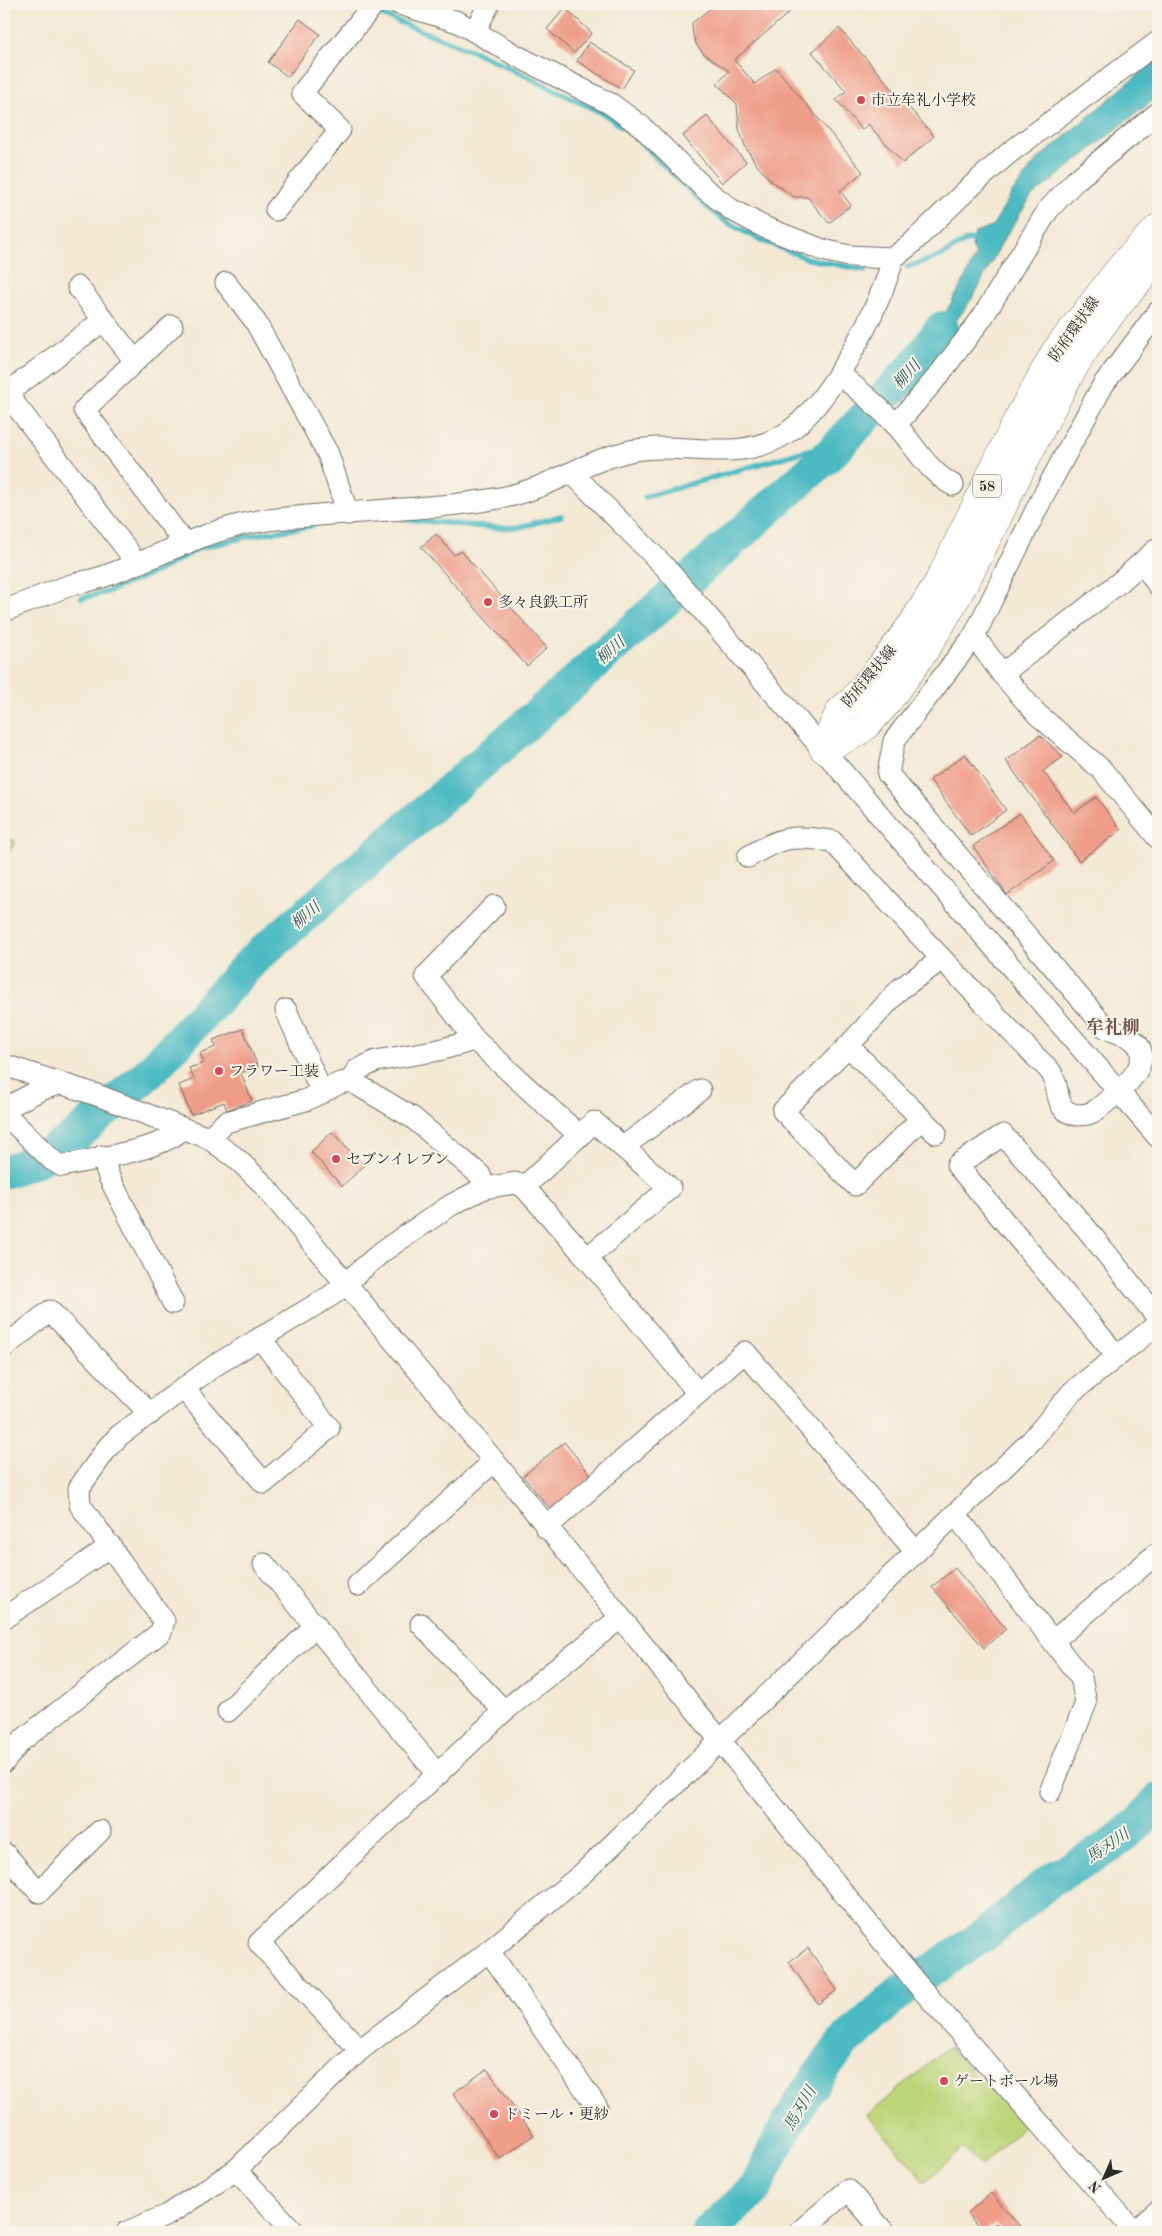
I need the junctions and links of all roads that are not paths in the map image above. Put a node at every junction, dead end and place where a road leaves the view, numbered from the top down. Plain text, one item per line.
1 (374, 4) edge
2 (399, 4) edge
3 (489, 4) edge
4 (475, 31) junction
5 (1158, 42) edge
6 (1158, 113) edge
7 (276, 210) dead end
8 (1158, 228) edge
9 (893, 258) junction
10 (1158, 260) edge
11 (226, 283) dead end
12 (78, 287) dead end
13 (1158, 312) edge
14 (104, 320) junction
15 (172, 326) dead end
16 (135, 361) junction
17 (839, 374) junction
18 (5, 392) edge
19 (893, 423) junction
20 (572, 473) junction
21 (953, 485) dead end
22 (348, 514) junction
23 (185, 544) junction
24 (1158, 548) edge
25 (1143, 563) junction
26 (134, 564) junction
27 (1158, 585) edge
28 (4, 611) edge
29 (974, 636) junction
30 (1002, 674) junction
31 (823, 748) junction
32 (1158, 838) edge
33 (748, 857) dead end
34 (494, 906) dead end
35 (941, 960) junction
36 (286, 1010) dead end
37 (475, 1040) junction
38 (848, 1046) junction
39 (4, 1065) edge
40 (351, 1081) junction
41 (58, 1084) junction
42 (700, 1090) dead end
43 (1118, 1091) junction
44 (322, 1093) junction
45 (4, 1111) edge
46 (182, 1129) junction
47 (580, 1136) junction
48 (1158, 1137) edge
49 (208, 1138) junction
50 (623, 1147) junction
51 (102, 1156) junction
52 (524, 1187) junction
53 (484, 1188) junction
54 (587, 1258) junction
55 (346, 1284) junction
56 (173, 1303) dead end
57 (1158, 1318) edge
58 (1158, 1324) edge
59 (260, 1338) junction
60 (4, 1347) edge
61 (1117, 1356) junction
62 (184, 1389) junction
63 (698, 1393) junction
64 (150, 1414) junction
65 (494, 1461) junction
66 (956, 1515) junction
67 (546, 1528) junction
68 (110, 1546) junction
69 (916, 1552) junction
70 (1155, 1555) dead end
71 (264, 1564) dead end
72 (358, 1585) dead end
73 (4, 1618) edge
74 (620, 1618) junction
75 (421, 1624) dead end
76 (316, 1625) junction
77 (1053, 1641) junction
78 (228, 1711) dead end
79 (504, 1712) junction
80 (722, 1742) junction
81 (4, 1762) edge
82 (438, 1774) junction
83 (1050, 1792) dead end
84 (100, 1831) dead end
85 (7, 1865) edge
86 (489, 1951) junction
87 (360, 2050) junction
88 (597, 2108) dead end
89 (236, 2170) junction
90 (1158, 2211) edge
91 (1126, 2229) edge
92 (127, 2232) edge
93 (294, 2232) edge
94 (800, 2232) edge
95 (884, 2232) edge

1 - 7 street
2 - 4 street
3 - 4 street
4 - 9 street
5 - 9 street
6 - 19 street
8 - 31 main road, 防府環状線 / 58
9 - 17 street
10 - 31 main road, 防府環状線 / 58
11 - 22 street
12 - 14 street
13 - 29 street
14 - 16 street
14 - 18 street
15 - 16 street
16 - 23 street
17 - 19 street
17 - 20 street
18 - 26 street
19 - 21 street
20 - 22 street
20 - 31 street
22 - 23 street
23 - 26 street
24 - 25 street
25 - 27 street
25 - 30 street
26 - 28 street
29 - 30 street
29 - 43 street
30 - 32 street
31 - 43 street
33 - 35 street
34 - 37 street
35 - 38 street
35 - 43 street
36 - 44 street
37 - 40 street
37 - 47 street
38 - 38 street
39 - 41 street
40 - 44 street
40 - 53 street
41 - 45 street
41 - 46 street
42 - 50 street
43 - 48 street
44 - 49 street
45 - 51 street
46 - 49 street
46 - 51 street
47 - 50 street
47 - 52 street
49 - 55 street
50 - 54 street
51 - 56 street
52 - 53 street
52 - 54 street
53 - 55 street
54 - 63 street
55 - 59 street
55 - 65 street
57 - 61 street
58 - 61 street
59 - 62 street
59 - 62 street
60 - 64 street
61 - 66 street
62 - 64 street
63 - 67 street
63 - 69 street
64 - 68 street
65 - 67 street
65 - 72 street
66 - 69 street
66 - 77 street
67 - 74 street
68 - 73 street
68 - 81 street
69 - 80 street
70 - 77 street
71 - 76 street
74 - 79 street
74 - 80 street
75 - 79 street
76 - 78 street
76 - 82 street
77 - 83 street
79 - 82 street
80 - 86 street
80 - 91 street
82 - 87 street
84 - 85 street
86 - 87 street
86 - 88 street
87 - 89 street
89 - 92 street
89 - 93 street
90 - 91 street
94 - 95 street

